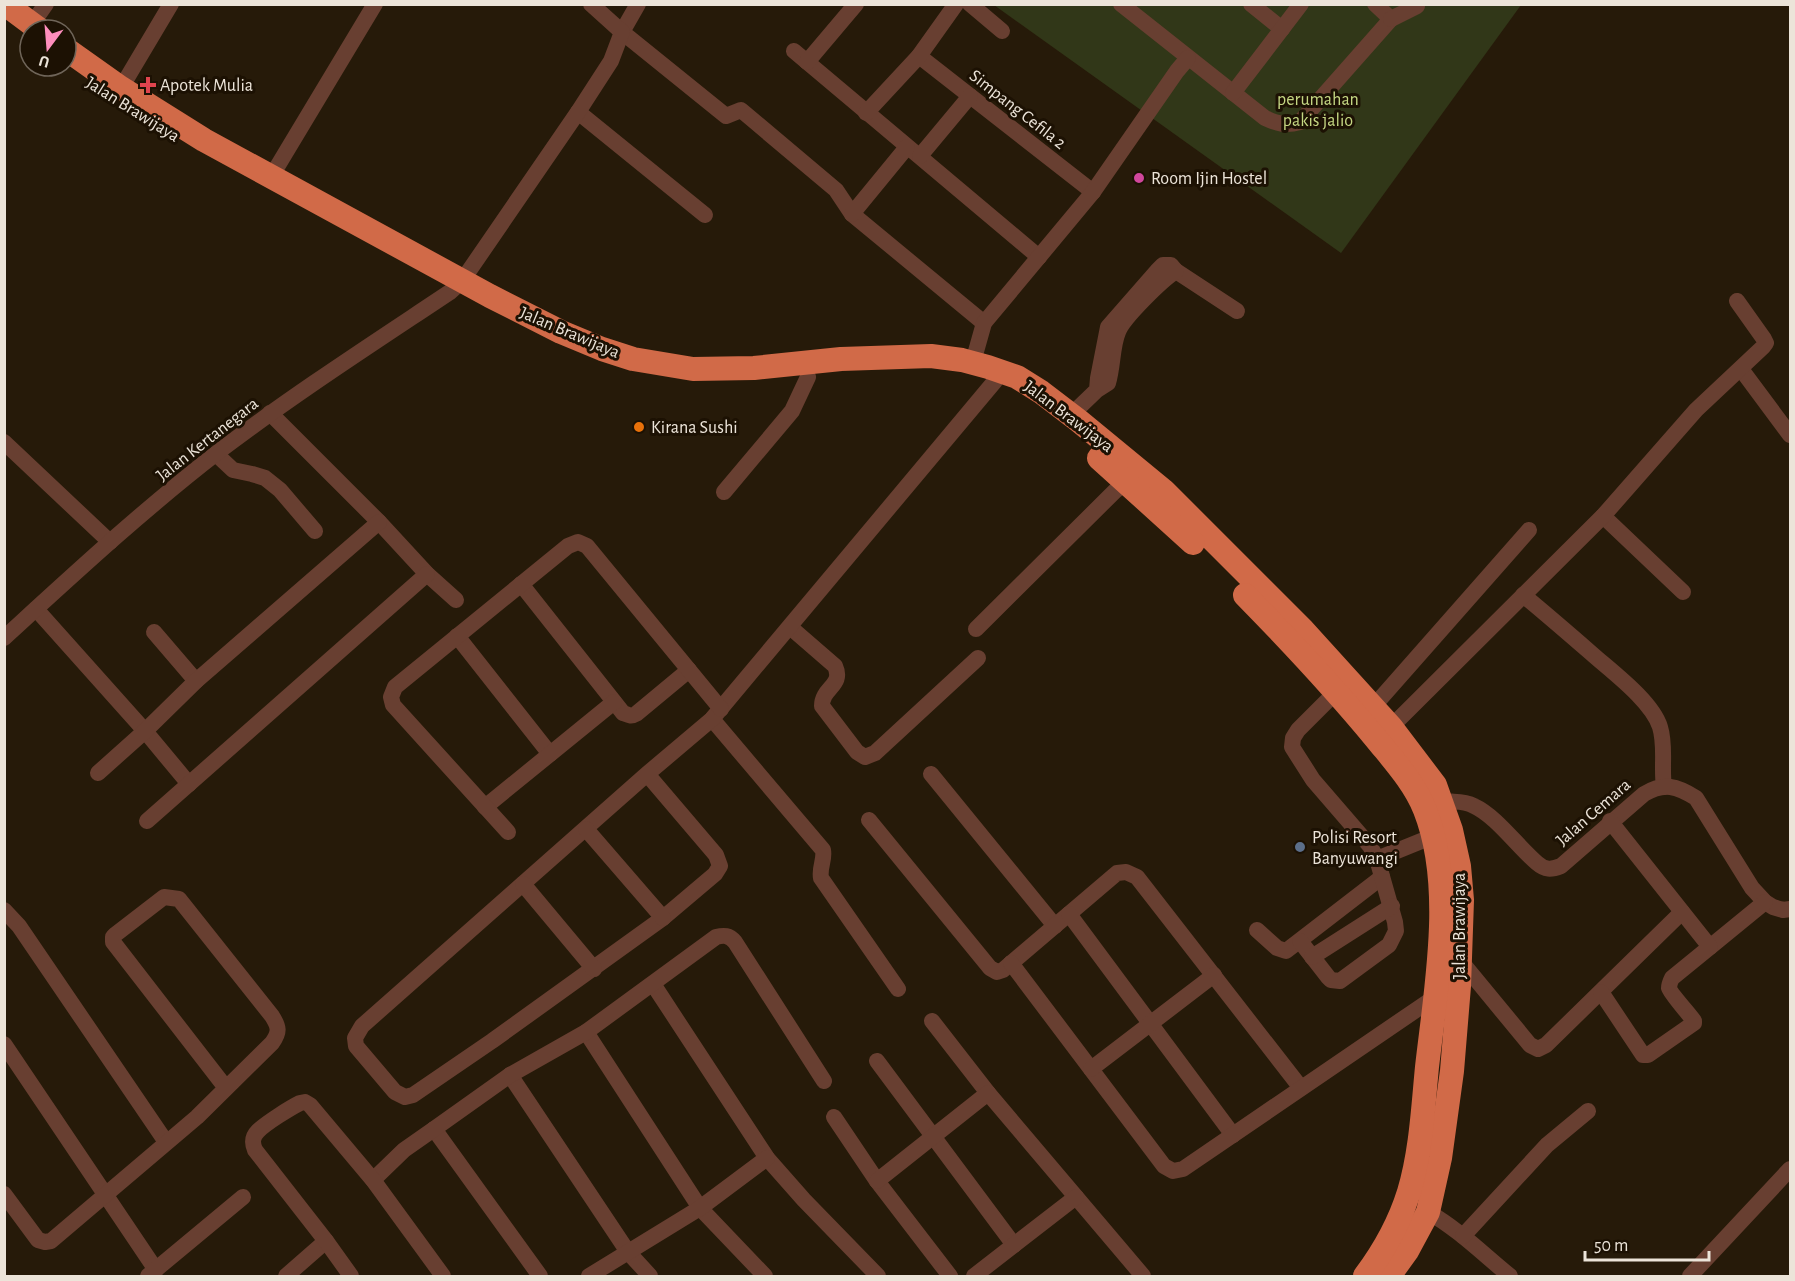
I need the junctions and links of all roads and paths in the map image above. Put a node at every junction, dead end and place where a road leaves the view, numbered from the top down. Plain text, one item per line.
1 (5, 4) edge
2 (46, 4) edge
3 (171, 4) edge
4 (375, 4) edge
5 (591, 4) edge
6 (638, 4) edge
7 (856, 4) edge
8 (956, 4) edge
9 (970, 4) edge
10 (1121, 4) edge
11 (1251, 4) edge
12 (1301, 4) edge
13 (1375, 4) edge
14 (1417, 6) edge
15 (20, 18) edge
16 (40, 18) edge
17 (1391, 19) junction
18 (1282, 29) junction
19 (1002, 31) dead end
20 (622, 32) junction
21 (794, 51) dead end
22 (919, 56) junction
23 (78, 58) edge
24 (807, 62) junction
25 (1178, 71) junction
26 (78, 74) edge
27 (121, 88) junction
28 (1233, 93) junction
29 (970, 96) junction
30 (578, 112) junction
31 (866, 113) junction
32 (913, 152) junction
33 (271, 177) junction
34 (1093, 192) junction
35 (852, 214) junction
36 (705, 215) dead end
37 (1039, 257) junction
38 (456, 286) junction
39 (1737, 301) dead end
40 (1237, 311) dead end
41 (984, 323) junction
42 (973, 362) junction
43 (1742, 369) junction
44 (808, 377) junction
45 (994, 381) junction
46 (270, 413) junction
47 (1071, 415) junction
48 (1791, 435) edge
49 (4, 442) edge
50 (216, 454) junction
51 (1126, 482) junction
52 (724, 492) dead end
53 (1603, 516) junction
54 (379, 522) junction
55 (1529, 530) dead end
56 (315, 531) dead end
57 (110, 542) junction
58 (427, 574) junction
59 (521, 584) junction
60 (1683, 592) dead end
61 (1523, 595) junction
62 (456, 600) dead end
63 (36, 609) junction
64 (790, 627) junction
65 (976, 629) dead end
66 (154, 632) dead end
67 (457, 636) junction
68 (4, 638) edge
69 (978, 658) dead end
70 (689, 670) junction
71 (196, 681) junction
72 (1342, 686) junction
73 (614, 702) junction
74 (1373, 707) junction
75 (717, 714) junction
76 (1391, 727) junction
77 (145, 731) junction
78 (550, 754) junction
79 (98, 773) dead end
80 (647, 774) junction
81 (931, 774) dead end
82 (189, 784) junction
83 (1664, 787) junction
84 (1432, 804) junction
85 (485, 807) junction
86 (869, 820) dead end
87 (147, 821) dead end
88 (1610, 821) junction
89 (586, 829) junction
90 (508, 832) dead end
91 (1442, 833) junction
92 (1377, 859) junction
93 (1382, 877) junction
94 (524, 884) junction
95 (1765, 902) junction
96 (1392, 906) junction
97 (1791, 909) edge
98 (4, 910) edge
99 (1682, 912) junction
100 (1069, 914) junction
101 (663, 918) junction
102 (1055, 926) junction
103 (1257, 930) dead end
104 (1300, 941) junction
105 (1710, 946) junction
106 (1312, 957) junction
107 (1460, 960) junction
108 (1011, 963) junction
109 (594, 969) junction
110 (1214, 975) junction
111 (653, 984) junction
112 (898, 989) dead end
113 (1601, 992) junction
114 (1435, 997) junction
115 (932, 1021) dead end
116 (1151, 1024) junction
117 (586, 1032) junction
118 (4, 1044) edge
119 (877, 1061) dead end
120 (1091, 1069) junction
121 (510, 1075) junction
122 (824, 1081) dead end
123 (226, 1088) junction
124 (1301, 1088) junction
125 (988, 1093) junction
126 (1588, 1111) dead end
127 (834, 1117) dead end
128 (434, 1129) junction
129 (1233, 1135) junction
130 (933, 1137) junction
131 (166, 1142) junction
132 (767, 1158) junction
133 (1791, 1169) edge
134 (374, 1180) junction
135 (877, 1181) junction
136 (4, 1194) edge
137 (105, 1194) junction
138 (243, 1197) dead end
139 (1076, 1197) junction
140 (700, 1208) junction
141 (1428, 1212) junction
142 (1463, 1236) junction
143 (326, 1241) junction
144 (1014, 1245) junction
145 (628, 1252) junction
146 (152, 1273) edge
147 (980, 1274) edge
148 (286, 1276) edge
149 (351, 1276) edge
150 (443, 1276) edge
151 (540, 1276) edge
152 (589, 1276) edge
153 (650, 1276) edge
154 (765, 1276) edge
155 (878, 1276) edge
156 (950, 1276) edge
157 (1143, 1276) edge
158 (1365, 1276) edge
159 (1389, 1276) edge
160 (1510, 1276) edge
161 (1690, 1276) edge

1 - 15 highway
2 - 16 street
3 - 27 street
4 - 33 street
5 - 20 street
6 - 20 street
7 - 24 street
8 - 22 street
9 - 19 street
10 - 25 street
11 - 18 street
12 - 18 street
13 - 17 street
14 - 17 street
17 - 28 street
18 - 28 street
20 - 30 street
20 - 35 street
21 - 24 street
22 - 29 street, Simpang Cefila 2
22 - 31 street
23 - 27 highway, Jalan Brawijaya
24 - 31 street
25 - 28 street
25 - 34 street
26 - 38 highway, Jalan Brawijaya
27 - 33 highway, Jalan Brawijaya
29 - 32 street
29 - 34 street, Simpang Cefila 2
30 - 36 street
30 - 38 street
31 - 32 street
32 - 35 street
32 - 37 street
33 - 38 highway, Jalan Brawijaya
34 - 37 street
35 - 41 street
37 - 41 street
38 - 42 highway, Jalan Brawijaya
38 - 44 highway, Jalan Brawijaya
38 - 46 street, Jalan Kertanegara
39 - 43 street
40 - 47 street
41 - 42 street
42 - 47 highway, Jalan Brawijaya
43 - 48 street
43 - 53 street
44 - 45 highway, Jalan Brawijaya
44 - 52 street
45 - 51 highway, Jalan Brawijaya
45 - 64 street
46 - 50 street, Jalan Kertanegara
46 - 54 street
47 - 72 highway, Jalan Brawijaya
49 - 57 street
50 - 56 street
50 - 57 street, Jalan Kertanegara
51 - 65 street
51 - 72 highway, Jalan Brawijaya
53 - 60 street
53 - 61 street
54 - 58 street
54 - 71 street
55 - 74 street
57 - 63 street, Jalan Kertanegara
58 - 62 street
58 - 82 street
59 - 67 street
59 - 70 street
59 - 73 street
61 - 76 street
61 - 83 street
63 - 68 street, Jalan Kertanegara
63 - 77 street
64 - 69 street
64 - 75 street
66 - 71 street
67 - 78 street
67 - 85 street
70 - 73 street
70 - 75 street
71 - 77 street
72 - 74 highway, Jalan Brawijaya
72 - 84 highway, Jalan Brawijaya
72 - 92 street
73 - 78 street
74 - 76 highway, Jalan Brawijaya
75 - 80 street
75 - 112 street
76 - 84 highway, Jalan Brawijaya
77 - 79 street
77 - 82 street
78 - 85 street
80 - 89 street
80 - 101 street
81 - 102 street
82 - 87 street
83 - 88 street, Jalan Cemara
83 - 95 street
84 - 88 street, Jalan Cemara
84 - 91 highway, Jalan Brawijaya
85 - 90 street
86 - 108 street
88 - 99 street
89 - 94 street
89 - 101 street
91 - 92 street
91 - 107 highway, Jalan Brawijaya
91 - 114 highway, Jalan Brawijaya
92 - 93 street
93 - 96 street
93 - 104 street
94 - 109 street
94 - 109 street
95 - 97 street
95 - 105 street
96 - 106 street
96 - 106 street
98 - 131 street
99 - 105 street
99 - 113 street
100 - 102 street
100 - 110 street
100 - 116 street
101 - 109 street
102 - 108 street
103 - 104 street
104 - 106 street
105 - 113 street
107 - 113 street
107 - 141 highway, Jalan Brawijaya
108 - 120 street
110 - 116 street
110 - 124 street
111 - 117 street
111 - 122 street
111 - 132 street
114 - 124 street
114 - 158 highway, Jalan Brawijaya
115 - 125 street
116 - 120 street
116 - 129 street
117 - 121 street
117 - 140 street
118 - 137 street
119 - 130 street
120 - 129 street
121 - 128 street
121 - 145 street
123 - 123 street
123 - 131 street
124 - 129 street
125 - 130 street
125 - 139 street
126 - 142 street
127 - 135 street
128 - 134 street
128 - 151 street
130 - 135 street
130 - 144 street
131 - 137 street
132 - 140 street
132 - 155 street
133 - 161 street
134 - 143 street
134 - 150 street
135 - 156 street
136 - 137 street
137 - 146 street
138 - 146 street
139 - 144 street
139 - 157 street
140 - 145 street
140 - 154 street
141 - 142 street
141 - 159 highway, Jalan Brawijaya
142 - 160 street
143 - 148 street
143 - 149 street
144 - 147 street
145 - 152 street
145 - 153 street

